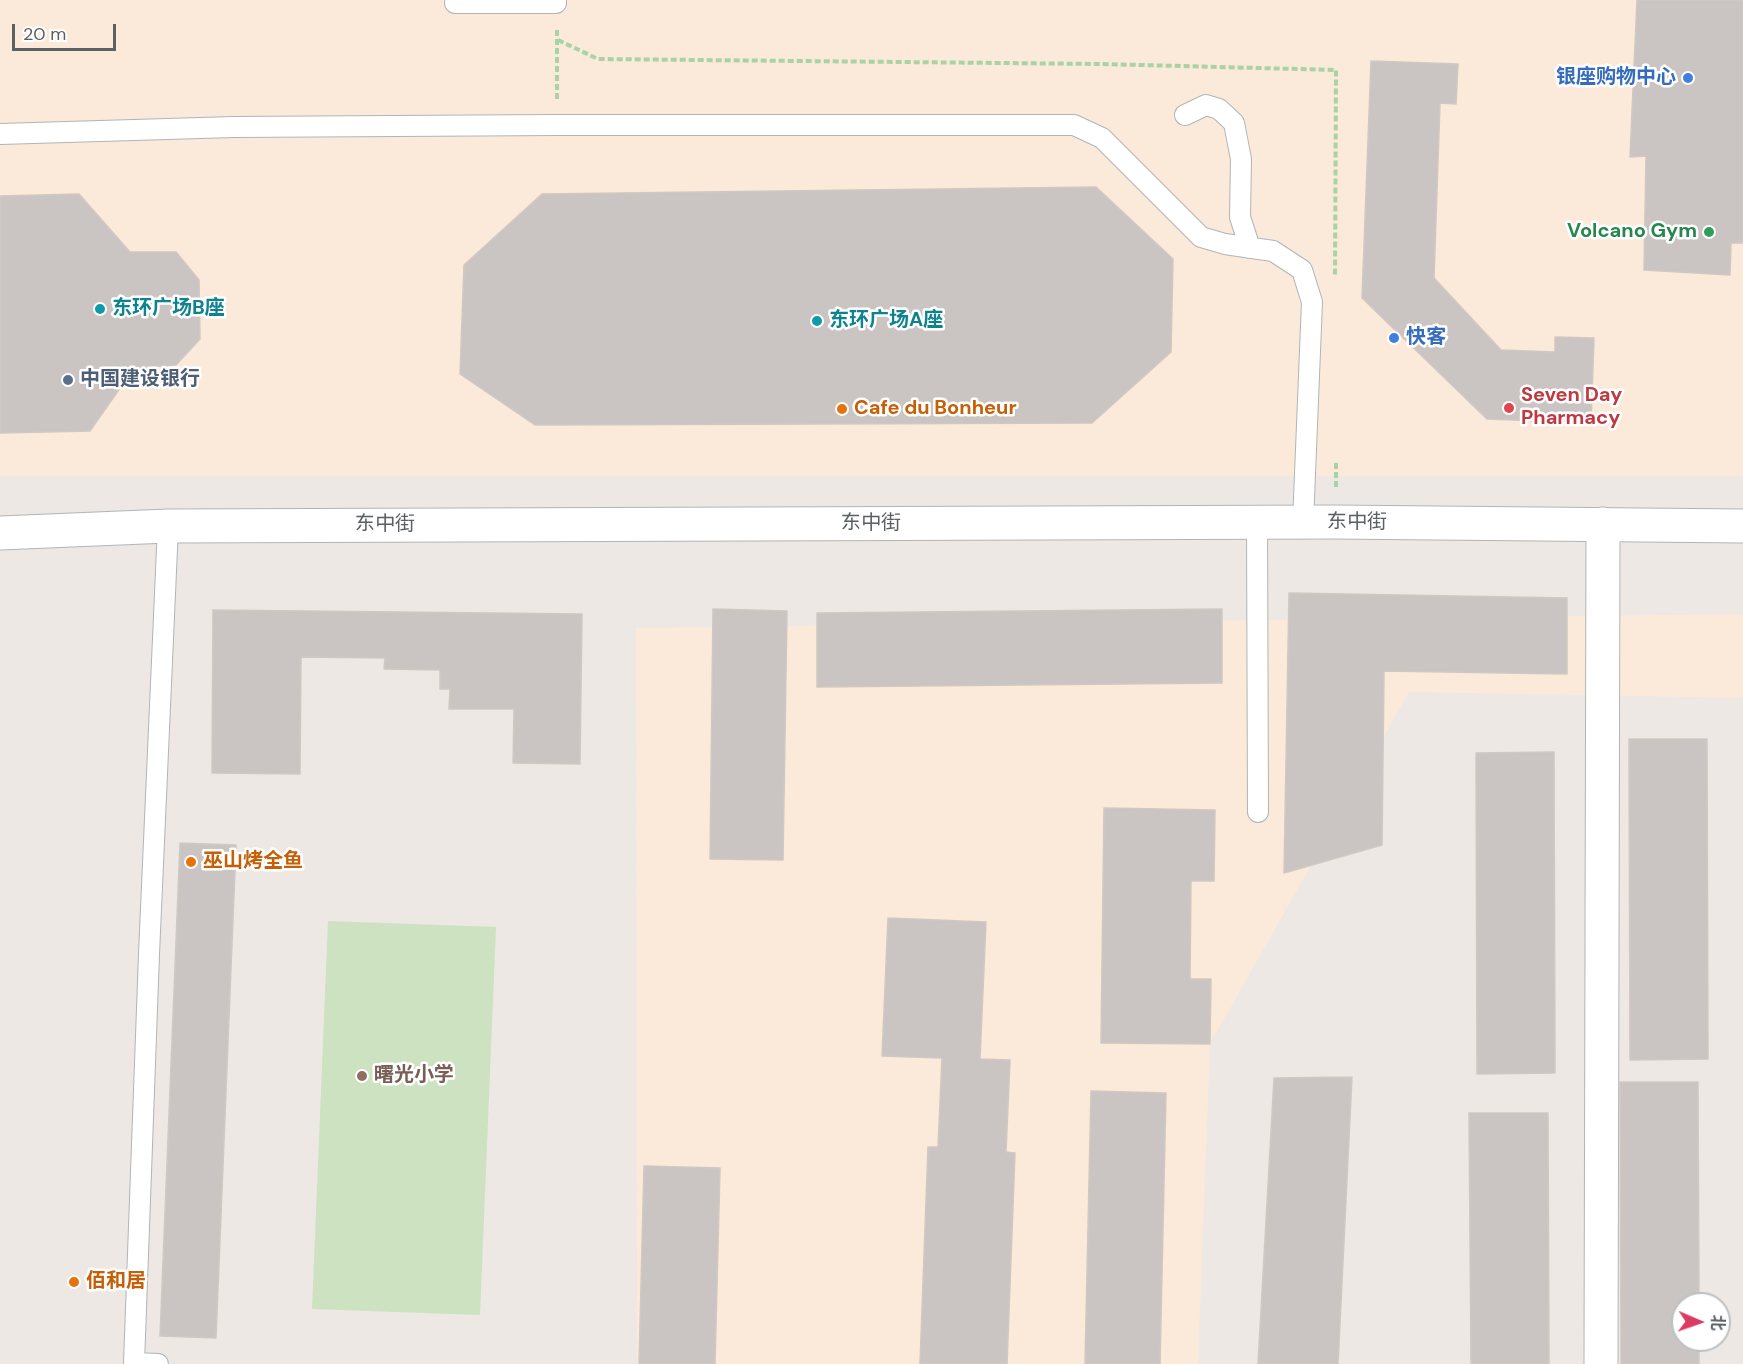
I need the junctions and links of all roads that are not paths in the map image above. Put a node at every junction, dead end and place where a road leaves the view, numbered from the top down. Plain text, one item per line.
1 (556, 2) edge
2 (455, 3) dead end
3 (1185, 115) dead end
4 (0, 134) edge
5 (1250, 248) junction
6 (1257, 523) junction
7 (1303, 523) junction
8 (1603, 524) junction
9 (1743, 525) edge
10 (168, 526) junction
11 (0, 533) edge
12 (1258, 812) dead end
13 (158, 1364) edge
14 (1601, 1364) edge

1 - 2 lane
3 - 5 lane
4 - 5 lane
5 - 7 lane
6 - 7 street, 东中街
6 - 10 street, 东中街
6 - 12 lane
7 - 8 street, 东中街
8 - 9 street, 东中街
8 - 14 street
10 - 11 street, 东中街
10 - 13 lane

